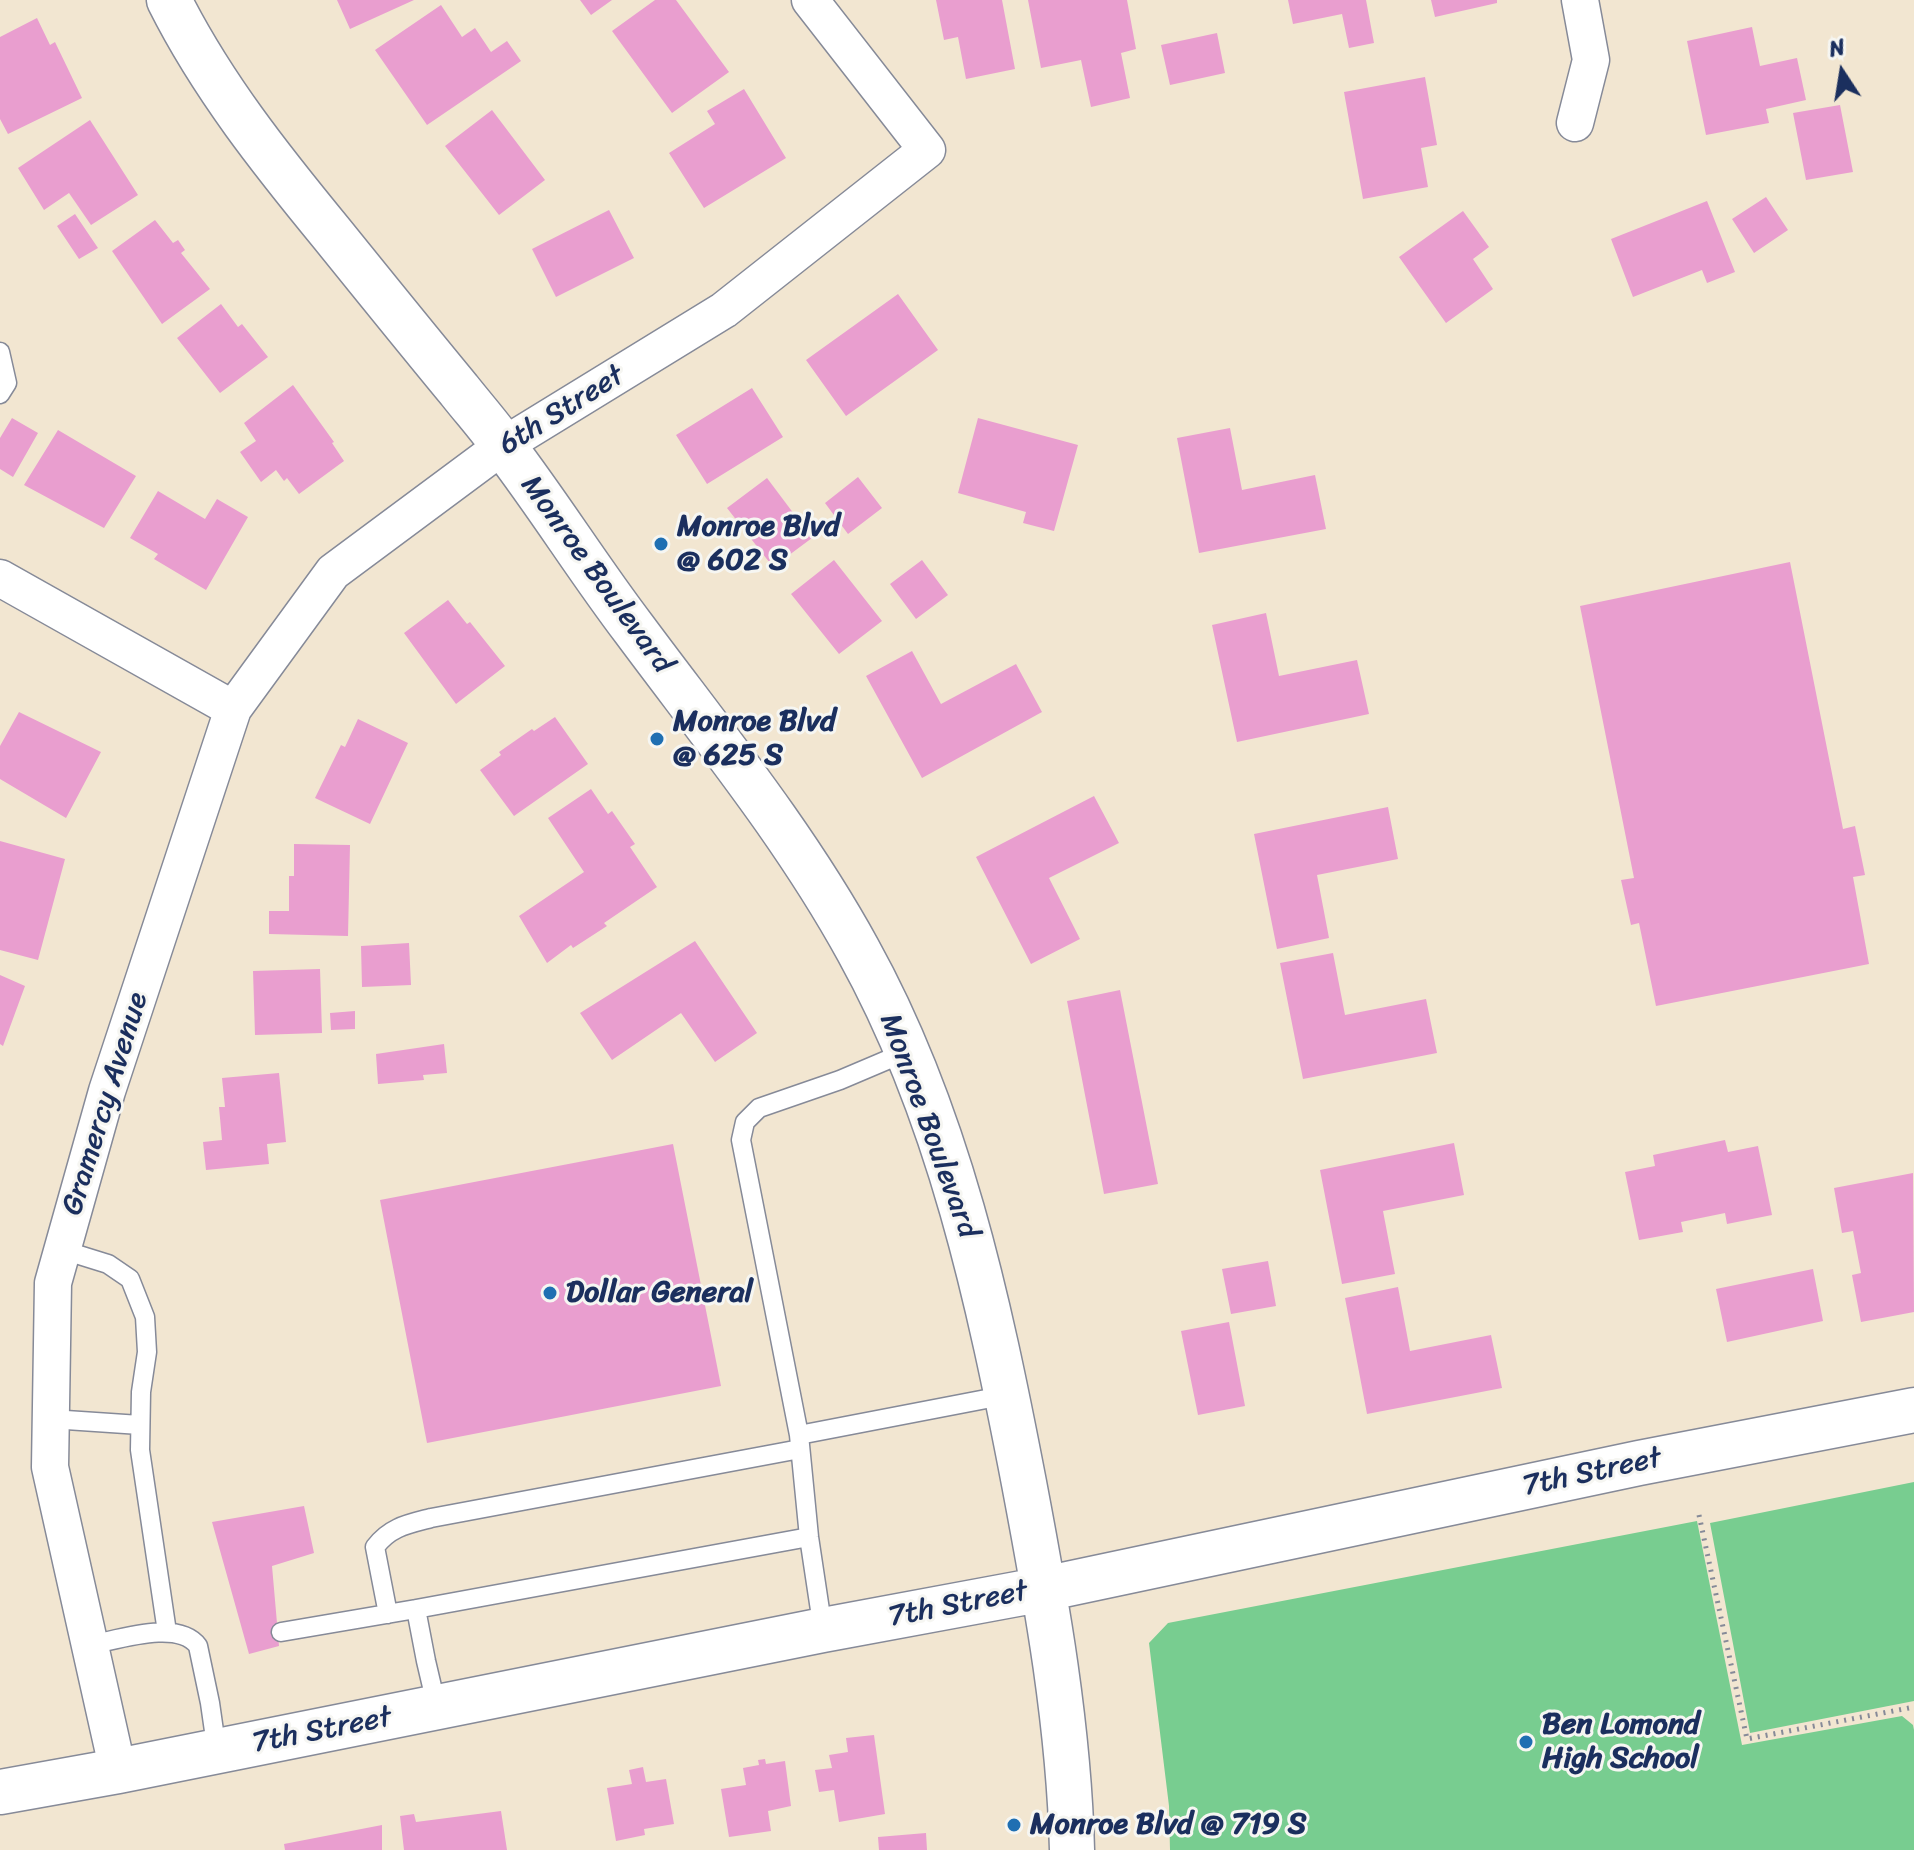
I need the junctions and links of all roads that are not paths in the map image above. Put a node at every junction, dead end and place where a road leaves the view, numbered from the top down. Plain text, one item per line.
1 (169, 0) edge
2 (810, 0) edge
3 (1580, 0) edge
4 (1575, 123) dead end
5 (0, 352) edge
6 (0, 394) edge
7 (504, 445) junction
8 (0, 578) edge
9 (233, 709) junction
10 (906, 1052) junction
11 (63, 1250) junction
12 (1007, 1395) junction
13 (1914, 1410) edge
14 (51, 1419) junction
15 (140, 1425) junction
16 (800, 1442) junction
17 (809, 1537) junction
18 (1044, 1589) junction
19 (416, 1609) junction
20 (388, 1614) junction
21 (823, 1630) junction
22 (167, 1632) junction
23 (281, 1632) dead end
24 (90, 1645) junction
25 (437, 1708) junction
26 (217, 1752) junction
27 (118, 1771) junction
28 (0, 1792) edge
29 (1072, 1850) edge

1 - 7 main road, Monroe Boulevard
2 - 7 street, 6th Street
3 - 4 street
5 - 6 lane
7 - 9 street, 6th Street
7 - 10 main road, Monroe Boulevard
8 - 9 street
9 - 11 street, Gramercy Avenue
10 - 12 main road, Monroe Boulevard
10 - 16 lane
11 - 14 street, Gramercy Avenue
11 - 15 lane
12 - 16 lane
12 - 18 main road, Monroe Boulevard
13 - 18 main road, 7th Street
14 - 15 lane
14 - 24 street, Gramercy Avenue
15 - 22 lane
16 - 17 lane
16 - 20 lane
17 - 19 lane
17 - 21 lane
18 - 21 main road, 7th Street
18 - 29 main road, Monroe Boulevard
19 - 20 lane
19 - 25 lane
20 - 23 lane
21 - 25 main road, 7th Street
22 - 24 lane
22 - 26 lane
24 - 27 street, Gramercy Avenue
25 - 26 main road, 7th Street
26 - 27 main road, 7th Street
27 - 28 main road, 7th Street

